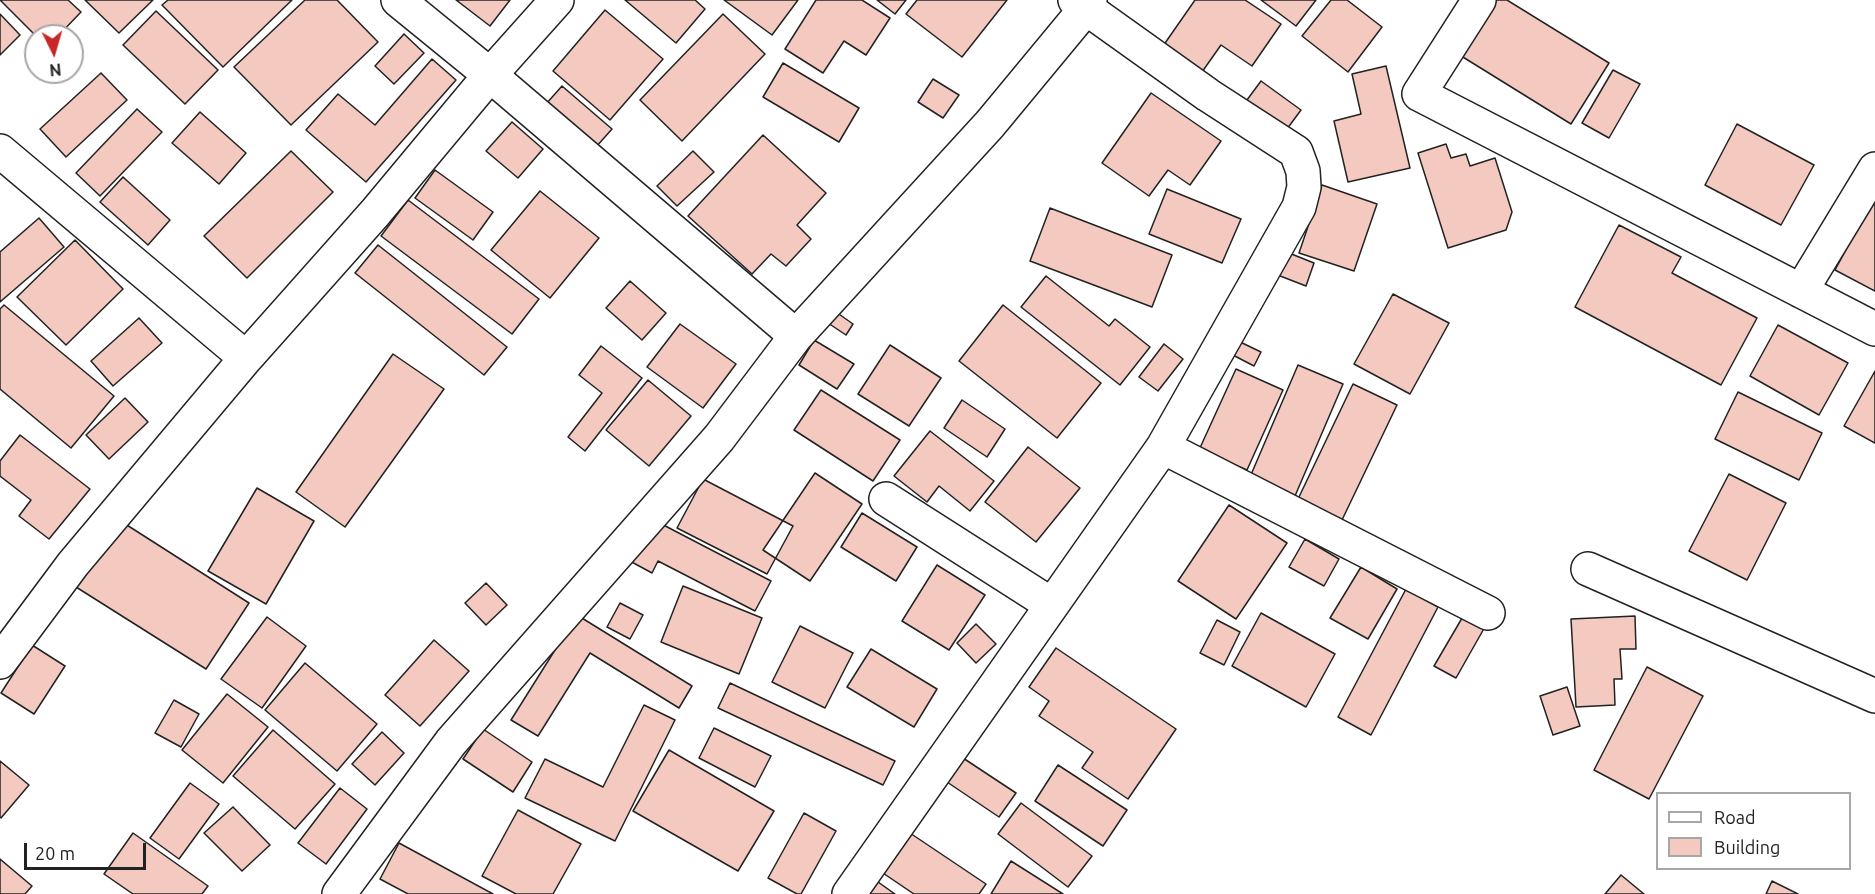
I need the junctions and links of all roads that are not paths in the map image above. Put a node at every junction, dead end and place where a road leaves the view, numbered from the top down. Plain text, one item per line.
1 (398, 0) edge
2 (557, 0) edge
3 (1479, 0) edge
4 (1084, 3) edge
5 (490, 75) junction
6 (0, 151) edge
7 (1875, 169) edge
8 (1801, 291) junction
9 (1875, 329) edge
10 (796, 336) junction
11 (246, 358) junction
12 (1163, 447) junction
13 (886, 499) dead end
14 (1588, 569) dead end
15 (1052, 605) junction
16 (1488, 613) dead end
17 (0, 662) edge
18 (1875, 696) edge
19 (339, 894) edge
20 (849, 894) edge

1 - 5 street
2 - 5 street
3 - 8 street
4 - 10 street
4 - 12 street
5 - 10 street
5 - 11 street
6 - 11 street
7 - 8 street
8 - 9 street
10 - 19 street
11 - 17 street
12 - 15 street
12 - 16 street
13 - 15 street
14 - 18 street
15 - 20 street

